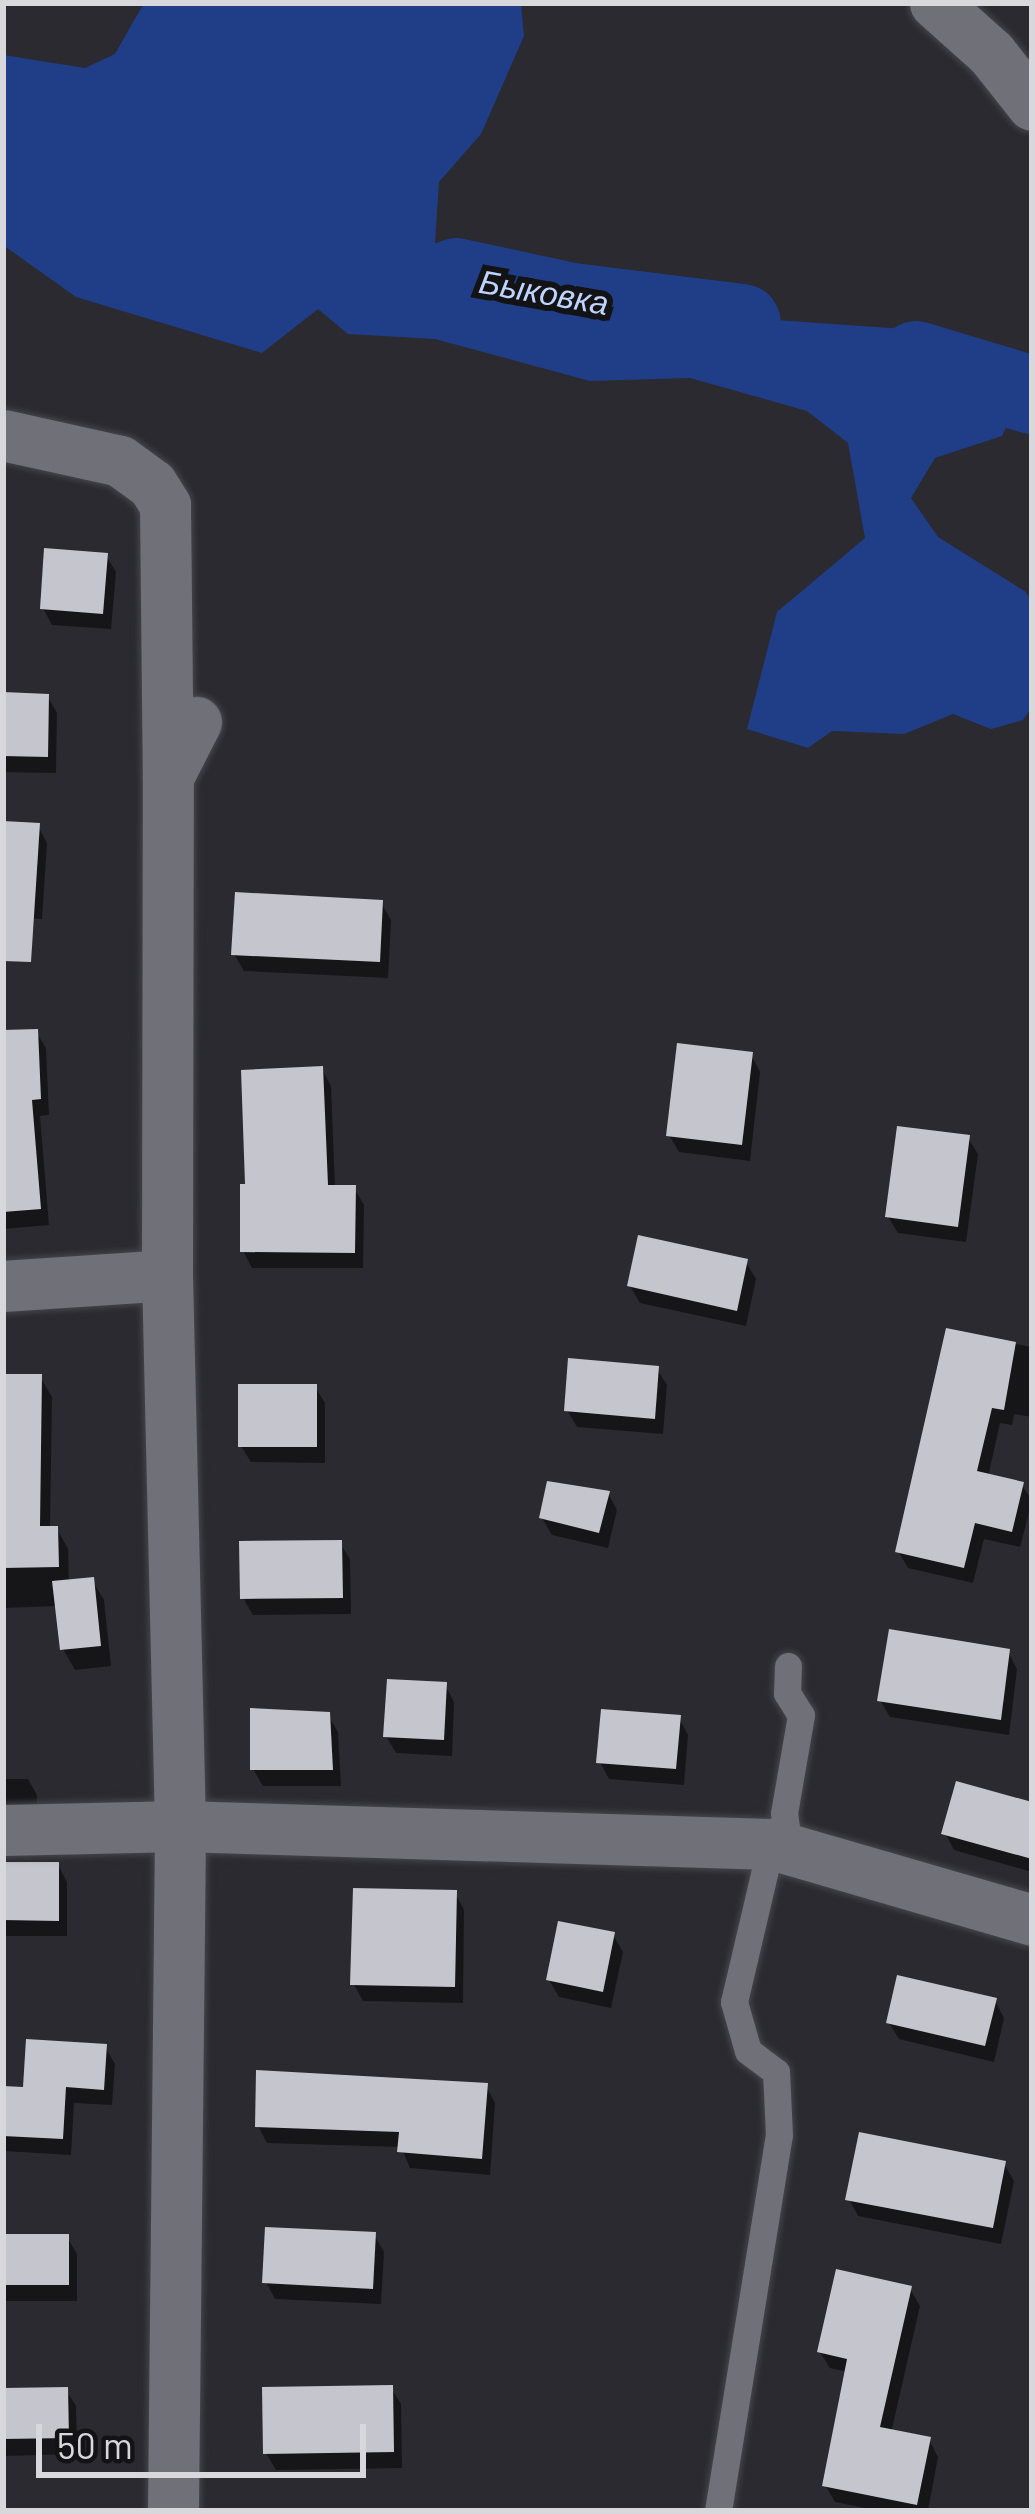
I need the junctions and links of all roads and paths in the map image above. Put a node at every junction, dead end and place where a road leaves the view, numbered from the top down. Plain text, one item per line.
1 (935, 3) edge
2 (1032, 105) edge
3 (3, 435) edge
4 (196, 722) dead end
5 (168, 777) junction
6 (166, 1275) junction
7 (3, 1286) edge
8 (788, 1666) dead end
9 (180, 1826) junction
10 (3, 1830) edge
11 (780, 1846) junction
12 (1032, 1920) edge
13 (172, 2511) edge
14 (718, 2511) edge

1 - 2 street
3 - 5 street
4 - 5 street
5 - 6 street
6 - 7 street
6 - 9 street
8 - 11 lane
9 - 10 street
9 - 11 street
9 - 13 street
11 - 12 street
11 - 14 lane

